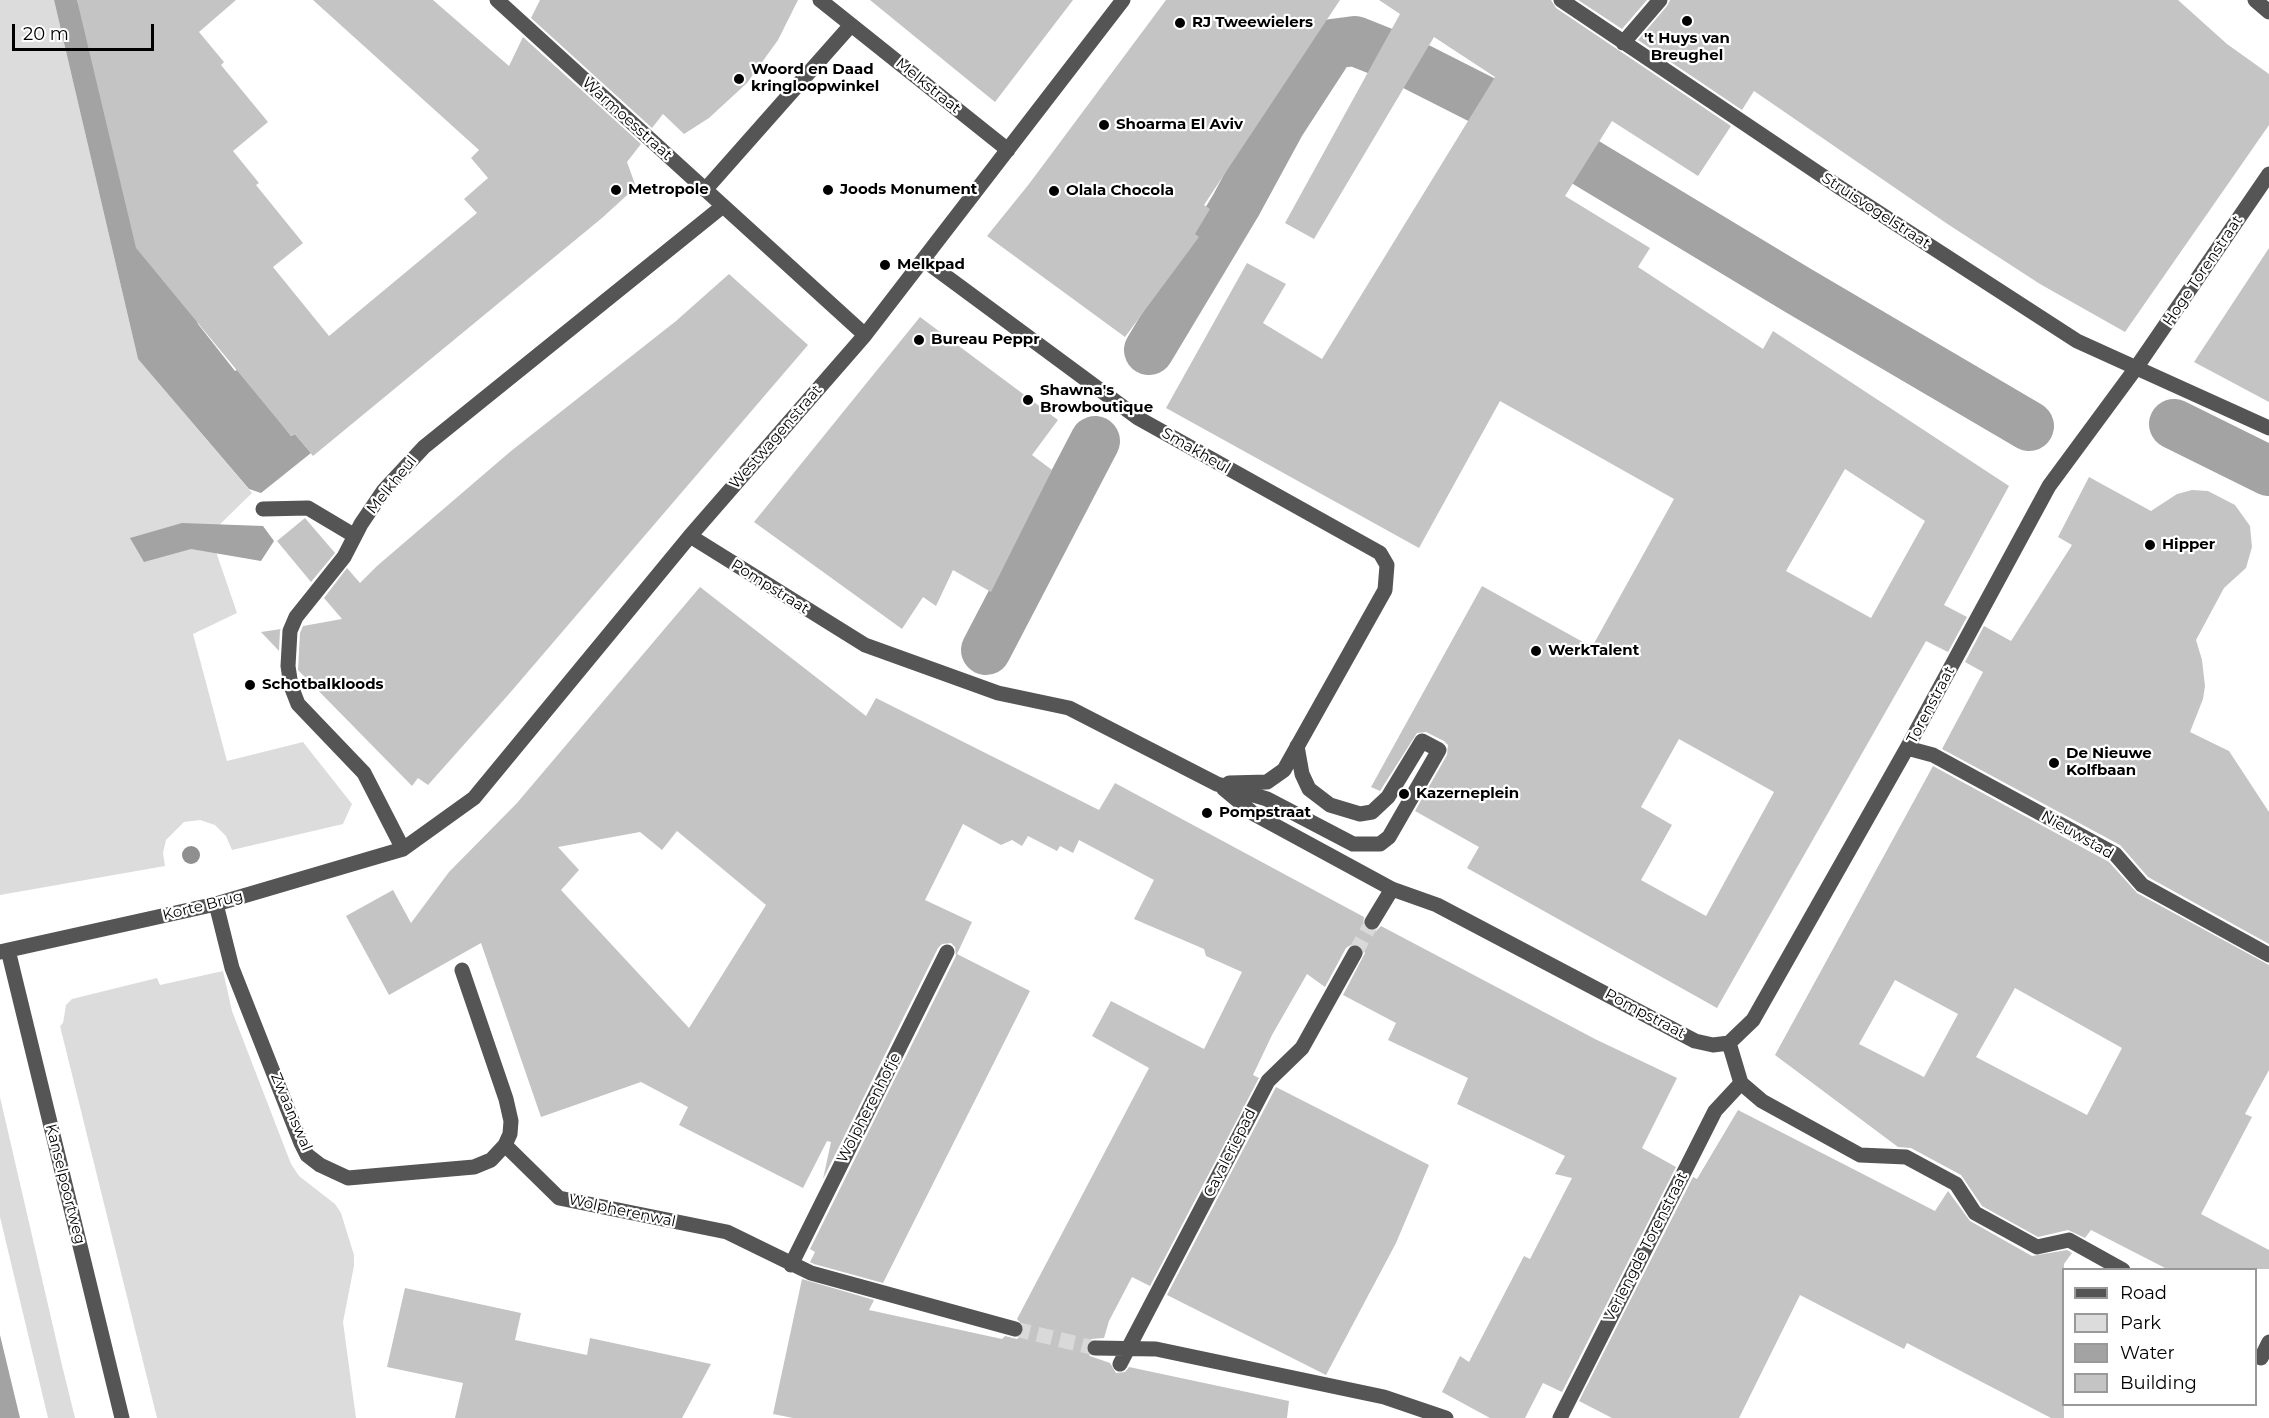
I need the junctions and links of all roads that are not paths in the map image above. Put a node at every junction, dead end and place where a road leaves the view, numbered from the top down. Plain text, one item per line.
1 (496, 0) edge
2 (820, 0) edge
3 (1124, 0) edge
4 (1561, 0) edge
5 (1660, 0) edge
6 (2254, 0) edge
7 (2269, 12) edge
8 (851, 25) junction
9 (1623, 43) junction
10 (1008, 150) junction
11 (2269, 174) edge
12 (705, 190) junction
13 (723, 206) junction
14 (924, 260) junction
15 (865, 335) junction
16 (2136, 368) junction
17 (2269, 428) edge
18 (263, 509) dead end
19 (355, 536) junction
20 (690, 536) junction
21 (1298, 746) junction
22 (1907, 748) junction
23 (1216, 784) junction
24 (403, 849) junction
25 (1392, 889) junction
26 (216, 904) junction
27 (1372, 922) tunnel mouth
28 (4, 951) edge
29 (947, 952) dead end
30 (1355, 953) tunnel mouth
31 (2269, 955) edge
32 (462, 970) dead end
33 (1729, 1043) junction
34 (1741, 1083) junction
35 (505, 1145) junction
36 (791, 1265) junction
37 (2121, 1268) edge
38 (1015, 1329) tunnel mouth
39 (2269, 1342) edge
40 (1095, 1348) tunnel mouth
41 (1128, 1350) junction
42 (2262, 1358) edge
43 (1120, 1364) dead end
44 (122, 1418) edge
45 (1446, 1418) edge
46 (1560, 1418) edge

1 - 12 street, Warmoesstraat
2 - 8 street, Melkstraat
3 - 10 street, Westwagenstraat
4 - 9 street, Struisvogelstraat
5 - 9 street
6 - 7 street
8 - 10 street, Melkstraat
8 - 12 street
9 - 16 street, Struisvogelstraat
10 - 14 street, Westwagenstraat
11 - 16 street, Hoge Torenstraat
12 - 13 street, Warmoesstraat
13 - 15 street, Warmoesstraat
13 - 19 street, Melkheul
14 - 15 street, Westwagenstraat
14 - 21 street, Smakheul
15 - 20 street, Westwagenstraat
16 - 17 street, Struisvogelstraat
16 - 22 street, Torenstraat
18 - 19 street
19 - 24 street, Melkheul
20 - 23 street, Pompstraat
20 - 24 street, Westwagenstraat
21 - 23 street
21 - 23 street, Pompstraat
22 - 31 street, Nieuwstad
22 - 33 street, Torenstraat
23 - 25 street, Pompstraat
24 - 26 street, Korte Brug
25 - 27 street
25 - 33 street, Pompstraat
26 - 28 street, Korte Brug
26 - 35 street, Zwaanswal
28 - 44 street, Kanselpoortweg
29 - 36 street, Wolpherenhofje
30 - 41 street, Cavaleriepad
32 - 35 street
33 - 34 street
34 - 37 street
34 - 46 street, Verlengde Torenstraat
35 - 36 street, Wolpherenwal
36 - 38 street, Wolpherenwal
39 - 42 street
40 - 41 street
41 - 43 street, Cavaleriepad
41 - 45 street

